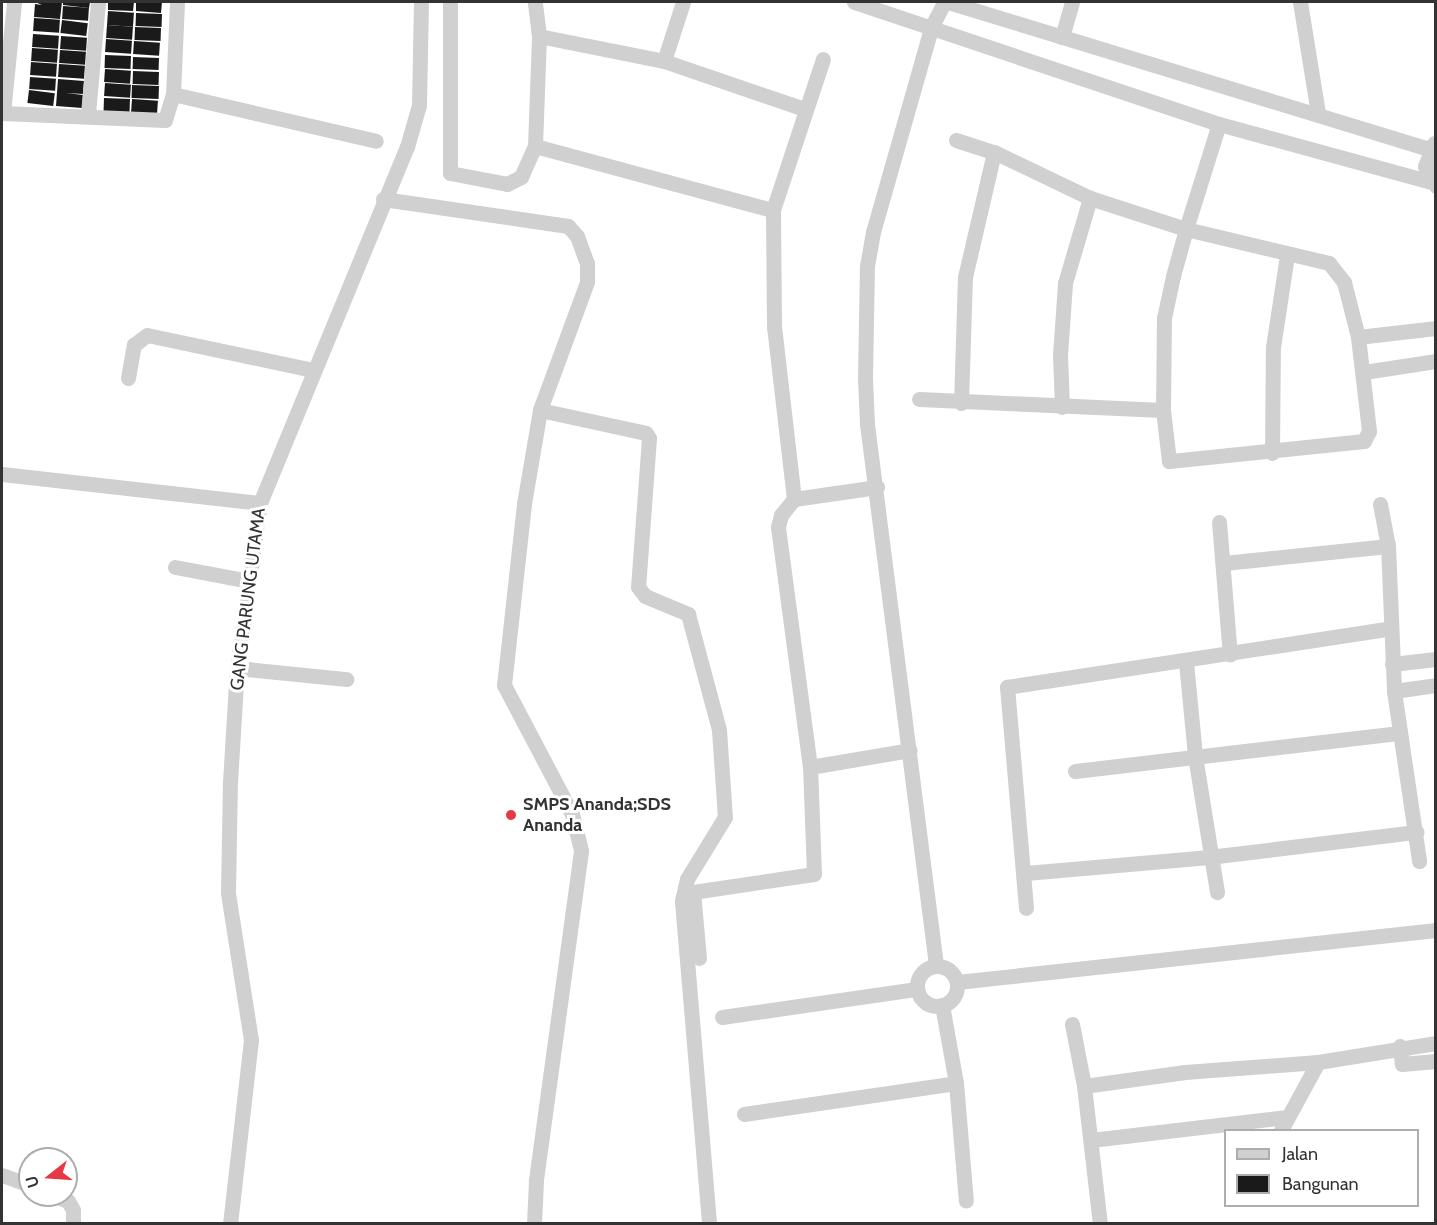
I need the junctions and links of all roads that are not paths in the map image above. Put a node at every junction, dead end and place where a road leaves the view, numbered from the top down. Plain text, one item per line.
1 (14, 2) edge
2 (98, 2) edge
3 (177, 2) edge
4 (421, 2) edge
5 (450, 2) edge
6 (535, 2) edge
7 (683, 2) edge
8 (854, 2) edge
9 (946, 2) edge
10 (1072, 2) edge
11 (1300, 2) edge
12 (931, 28) junction
13 (539, 36) junction
14 (1062, 37) junction
15 (823, 59) dead end
16 (664, 61) junction
17 (173, 94) junction
18 (804, 109) junction
19 (2, 113) edge
20 (1318, 113) junction
21 (88, 114) junction
22 (1219, 124) junction
23 (956, 140) dead end
24 (376, 141) dead end
25 (1432, 145) edge
26 (535, 146) junction
27 (994, 152) junction
28 (1433, 184) edge
29 (1090, 198) junction
30 (383, 199) junction
31 (773, 210) junction
32 (1186, 229) junction
33 (1287, 255) junction
34 (1436, 328) edge
35 (1358, 337) junction
36 (1436, 361) edge
37 (313, 370) junction
38 (1364, 372) junction
39 (128, 378) dead end
40 (919, 399) dead end
41 (961, 403) junction
42 (1062, 407) junction
43 (540, 410) junction
44 (1163, 410) junction
45 (1272, 453) junction
46 (2, 474) edge
47 (877, 487) junction
48 (794, 499) junction
49 (260, 503) junction
50 (1380, 504) dead end
51 (1219, 522) dead end
52 (1388, 546) junction
53 (1224, 563) junction
54 (175, 567) dead end
55 (249, 581) junction
56 (1389, 629) junction
57 (1230, 655) junction
58 (1436, 659) edge
59 (1186, 662) junction
60 (1392, 664) junction
61 (237, 668) junction
62 (346, 679) dead end
63 (1436, 685) edge
64 (1394, 690) junction
65 (1400, 733) junction
66 (910, 750) junction
67 (1195, 756) junction
68 (810, 767) junction
69 (1075, 771) dead end
70 (1416, 831) junction
71 (1209, 857) junction
72 (1419, 861) dead end
73 (1026, 873) junction
74 (1217, 892) dead end
75 (1026, 908) dead end
76 (1436, 930) edge
77 (699, 958) dead end
78 (936, 965) junction
79 (957, 982) junction
80 (917, 989) junction
81 (942, 1005) junction
82 (722, 1017) dead end
83 (1072, 1024) dead end
84 (1436, 1042) edge
85 (1400, 1046) junction
86 (1436, 1061) edge
87 (1318, 1062) junction
88 (956, 1083) junction
89 (1084, 1086) junction
90 (744, 1114) dead end
91 (1284, 1124) edge
92 (1242, 1126) edge
93 (1091, 1140) junction
94 (2, 1175) edge
95 (18, 1181) edge
96 (966, 1202) dead end
97 (72, 1207) edge
98 (73, 1224) edge
99 (230, 1224) edge
100 (534, 1224) edge
101 (709, 1224) edge
102 (1100, 1224) edge

1 - 19 street
2 - 21 street
3 - 17 street
4 - 30 street, GANG PARUNG UTAMA
5 - 26 street
6 - 13 street
7 - 16 street
8 - 12 street
9 - 12 street
9 - 14 street
10 - 14 street
11 - 20 street
12 - 22 street
12 - 47 street
13 - 16 street
13 - 26 street
14 - 20 street
15 - 18 street
16 - 18 street
17 - 21 street
17 - 24 street
18 - 31 street
19 - 21 street
20 - 25 street
22 - 28 street
22 - 32 street
23 - 27 street
25 - 28 street
26 - 31 street
27 - 29 street
27 - 41 street
29 - 32 street
29 - 42 street
30 - 37 street, GANG PARUNG UTAMA
30 - 43 street
31 - 48 street
32 - 33 street
32 - 44 street
33 - 35 street
33 - 45 street
34 - 35 street
35 - 38 street
36 - 38 street
37 - 39 street
37 - 49 street, GANG PARUNG UTAMA
38 - 45 street
40 - 41 street
41 - 42 street
42 - 44 street
43 - 100 street
43 - 101 street
44 - 45 street
46 - 49 street
47 - 48 street
47 - 66 street
48 - 68 street
49 - 55 street, GANG PARUNG UTAMA
50 - 52 street
51 - 53 street
52 - 53 street
52 - 56 street
53 - 57 street
54 - 55 street
55 - 61 street, GANG PARUNG UTAMA
56 - 57 street
56 - 60 street
57 - 59 street
58 - 60 street
59 - 67 street
59 - 73 street
60 - 64 street
61 - 62 street
61 - 99 street, GANG PARUNG UTAMA
63 - 64 street
64 - 65 street
65 - 67 street
65 - 70 street
66 - 68 street
66 - 78 street
67 - 69 street
67 - 71 street
68 - 77 street
70 - 71 street
70 - 72 street
71 - 73 street
71 - 74 street
73 - 75 street
76 - 79 street
78 - 79 street
78 - 80 street
79 - 81 street
80 - 81 street
80 - 82 street
81 - 88 street
83 - 89 street
84 - 85 street
85 - 86 street
85 - 87 street
87 - 89 street
87 - 91 street
88 - 90 street
88 - 96 street
89 - 93 street
91 - 92 street
92 - 93 street
93 - 102 street
94 - 95 street
97 - 98 street

